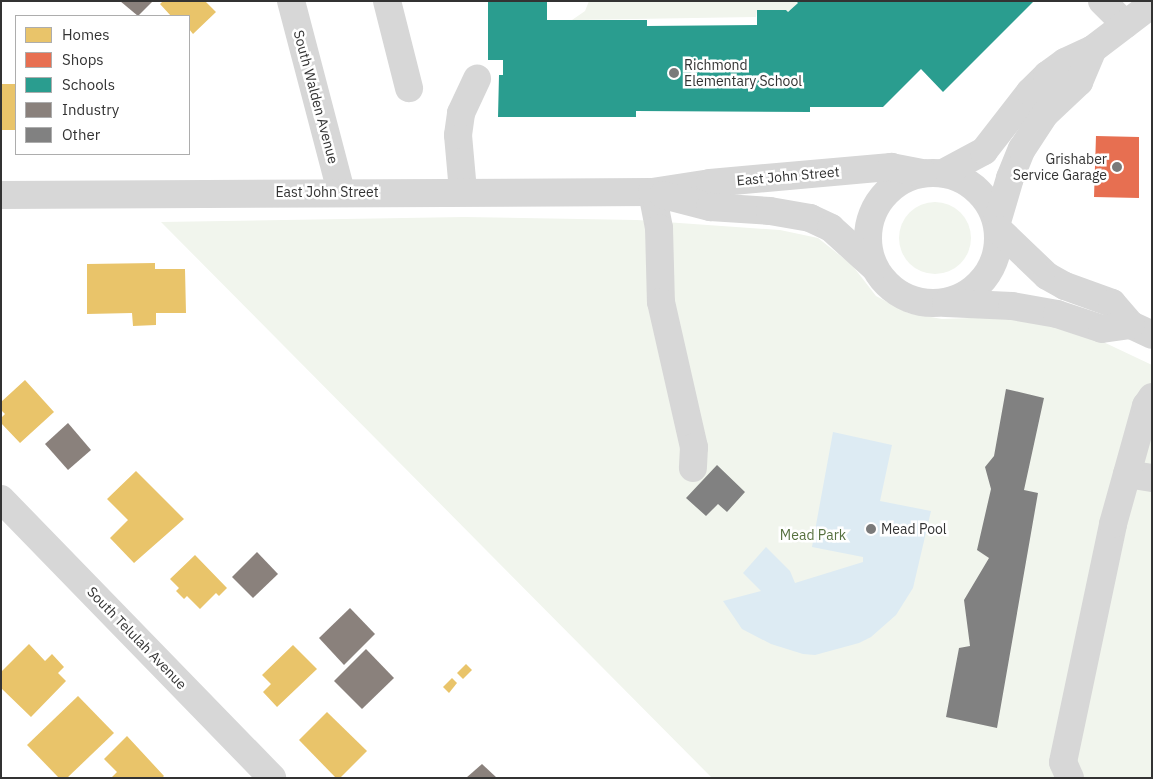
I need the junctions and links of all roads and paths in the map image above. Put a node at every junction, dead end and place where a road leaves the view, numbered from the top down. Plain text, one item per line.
1 (291, 1) edge
2 (387, 1) edge
3 (1102, 1) edge
4 (1152, 4) edge
5 (1125, 24) junction
6 (1093, 49) junction
7 (478, 79) dead end
8 (409, 88) dead end
9 (933, 173) junction
10 (463, 191) junction
11 (341, 192) junction
12 (652, 192) junction
13 (1, 195) edge
14 (998, 226) junction
15 (874, 267) junction
16 (942, 303) junction
17 (1141, 330) edge
18 (1152, 397) edge
19 (693, 468) dead end
20 (1139, 476) edge
21 (1, 499) edge
22 (272, 778) edge
23 (1070, 778) edge

1 - 11 street, South Walden Avenue
2 - 8 street
3 - 5 street
4 - 5 street
5 - 6 street
6 - 9 street
6 - 14 street
7 - 10 street
9 - 12 street, East John Street
9 - 14 street
9 - 15 street
10 - 11 street, East John Street
10 - 12 street, East John Street
11 - 13 street, East John Street
12 - 15 street, East John Street
12 - 19 street
14 - 16 street
14 - 17 street
15 - 16 street
16 - 17 street
18 - 20 street
20 - 23 street
21 - 22 street, South Telulah Avenue

